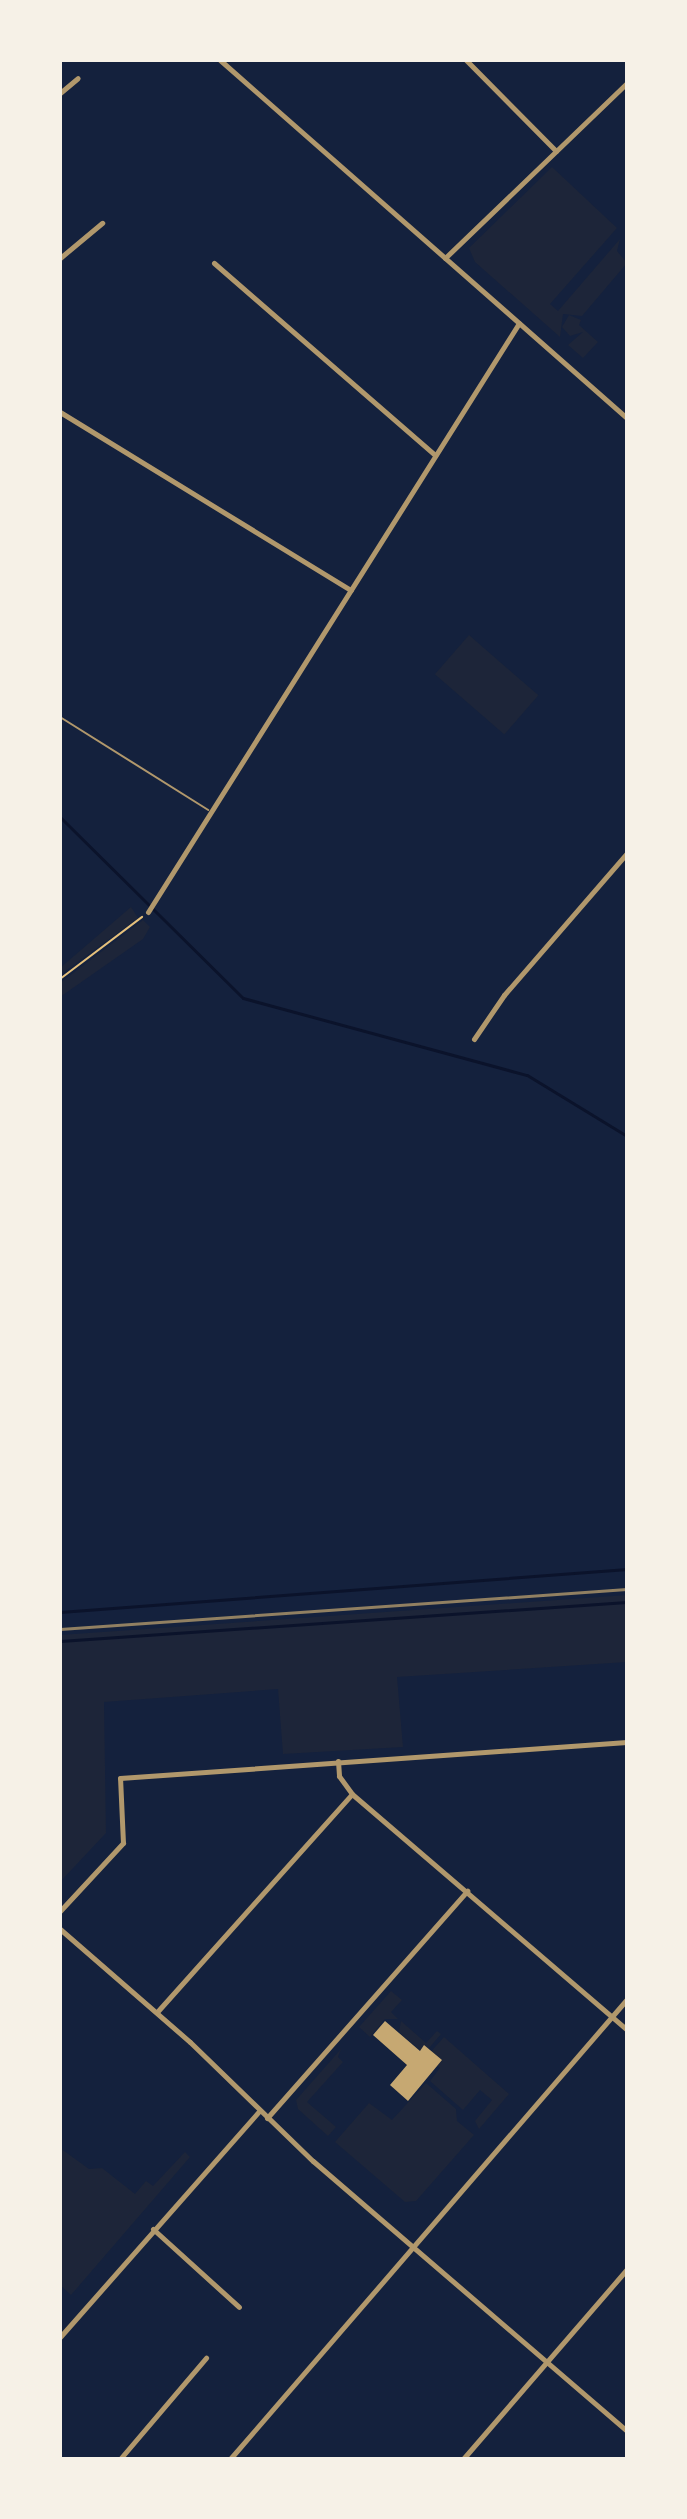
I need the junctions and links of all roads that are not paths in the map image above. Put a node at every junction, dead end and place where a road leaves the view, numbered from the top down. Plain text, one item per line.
1 (220, 60) edge
2 (466, 60) edge
3 (78, 78) dead end
4 (627, 83) edge
5 (60, 93) edge
6 (556, 151) junction
7 (102, 223) dead end
8 (60, 258) edge
9 (445, 258) junction
10 (214, 263) dead end
11 (519, 323) junction
12 (60, 412) edge
13 (627, 418) edge
14 (435, 455) junction
15 (351, 590) junction
16 (60, 717) edge
17 (212, 813) junction
18 (627, 853) edge
19 (145, 914) road end
20 (474, 1039) dead end
21 (627, 1742) edge
22 (338, 1761) junction
23 (352, 1794) junction
24 (467, 1891) junction
25 (60, 1911) edge
26 (60, 1929) edge
27 (627, 1999) edge
28 (157, 2012) junction
29 (611, 2017) junction
30 (627, 2030) edge
31 (259, 2111) junction
32 (266, 2119) junction
33 (153, 2229) junction
34 (413, 2247) junction
35 (627, 2269) edge
36 (239, 2307) dead end
37 (60, 2337) edge
38 (206, 2358) dead end
39 (546, 2362) junction
40 (627, 2431) edge
41 (120, 2459) edge
42 (230, 2459) edge
43 (463, 2459) edge

1 - 9 street
2 - 6 street
3 - 5 street
4 - 6 street
6 - 9 street
7 - 8 street
9 - 11 street
10 - 14 street
11 - 13 street
11 - 14 street
12 - 15 street
14 - 15 street
15 - 17 street
16 - 17 lane
17 - 19 street
18 - 20 street
21 - 22 street
22 - 23 street
22 - 25 street
23 - 24 street
23 - 28 street
24 - 29 street
24 - 32 street
26 - 28 street
27 - 29 street
28 - 31 street
29 - 30 street
29 - 34 street
31 - 32 street
31 - 33 street
32 - 34 street
33 - 36 street
33 - 37 street
34 - 39 street
34 - 42 street
35 - 39 street
38 - 41 street
39 - 40 street
39 - 43 street

